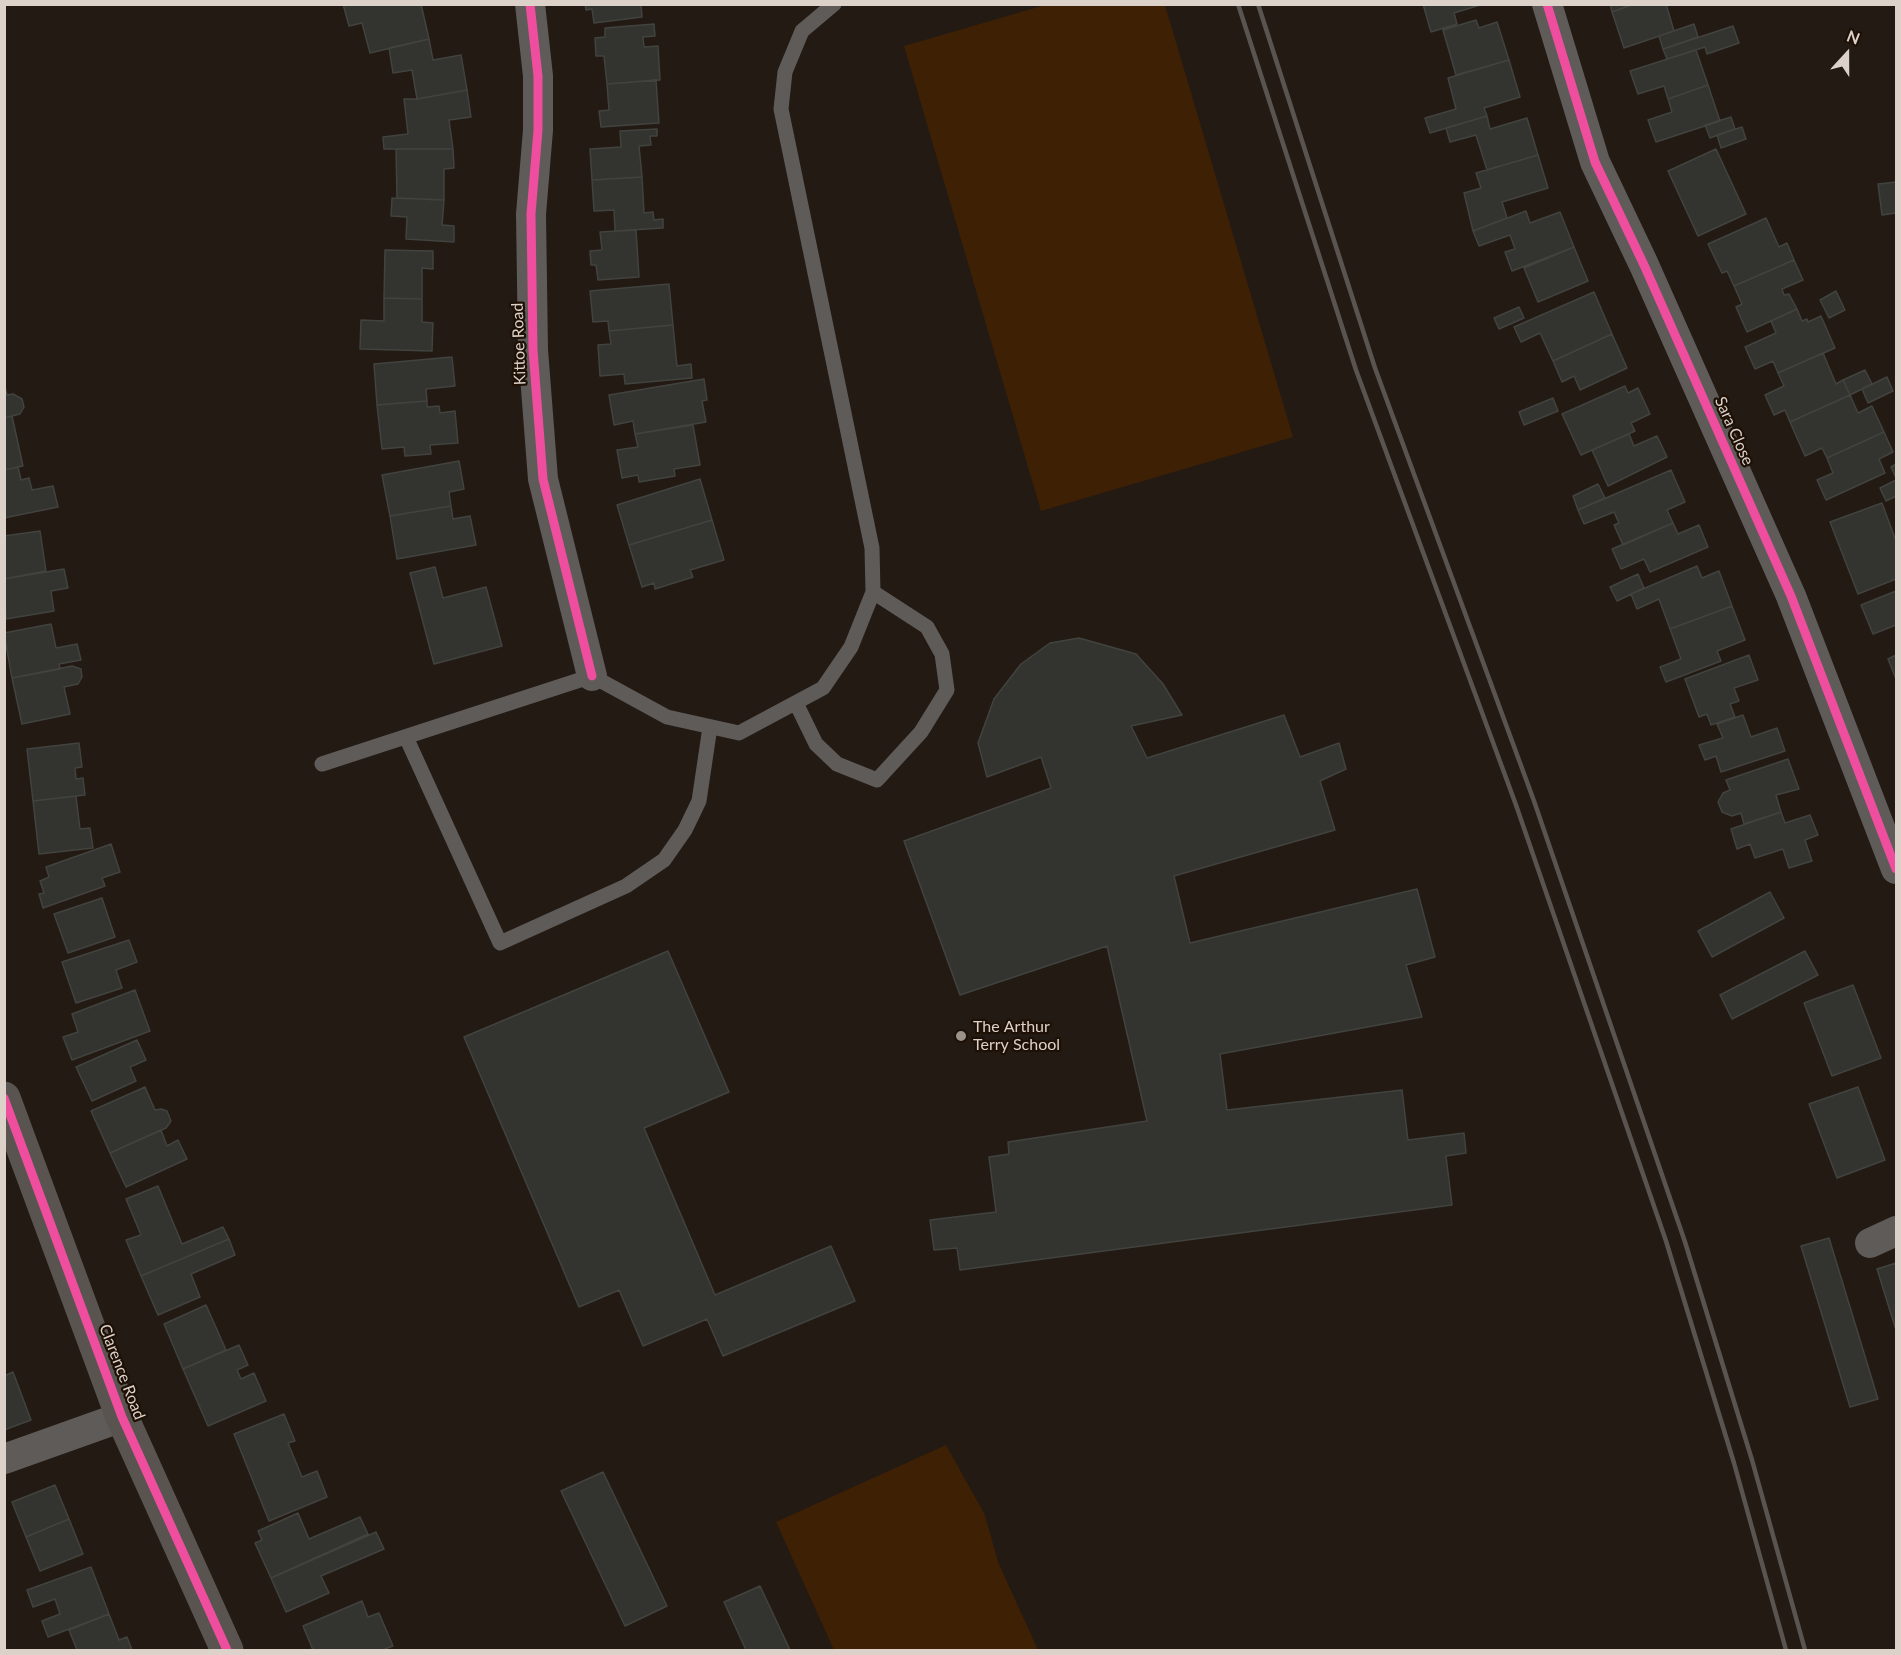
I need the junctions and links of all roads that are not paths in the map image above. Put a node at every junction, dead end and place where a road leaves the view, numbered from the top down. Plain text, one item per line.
1 (530, 4) edge
2 (834, 4) edge
3 (1547, 4) edge
4 (873, 592) junction
5 (592, 676) junction
6 (796, 703) junction
7 (710, 727) junction
8 (406, 737) junction
9 (322, 764) dead end
10 (1896, 869) edge
11 (4, 1098) edge
12 (1896, 1231) edge
13 (1870, 1243) dead end
14 (122, 1418) junction
15 (4, 1459) edge
16 (227, 1650) edge

1 - 5 street, Kittoe Road
2 - 4 lane
3 - 10 street, Sara Close
4 - 6 lane
4 - 6 lane
5 - 7 lane
5 - 8 lane
6 - 7 lane
7 - 8 lane
8 - 9 lane
11 - 14 street, Clarence Road
12 - 13 street
14 - 15 street
14 - 16 street, Clarence Road

